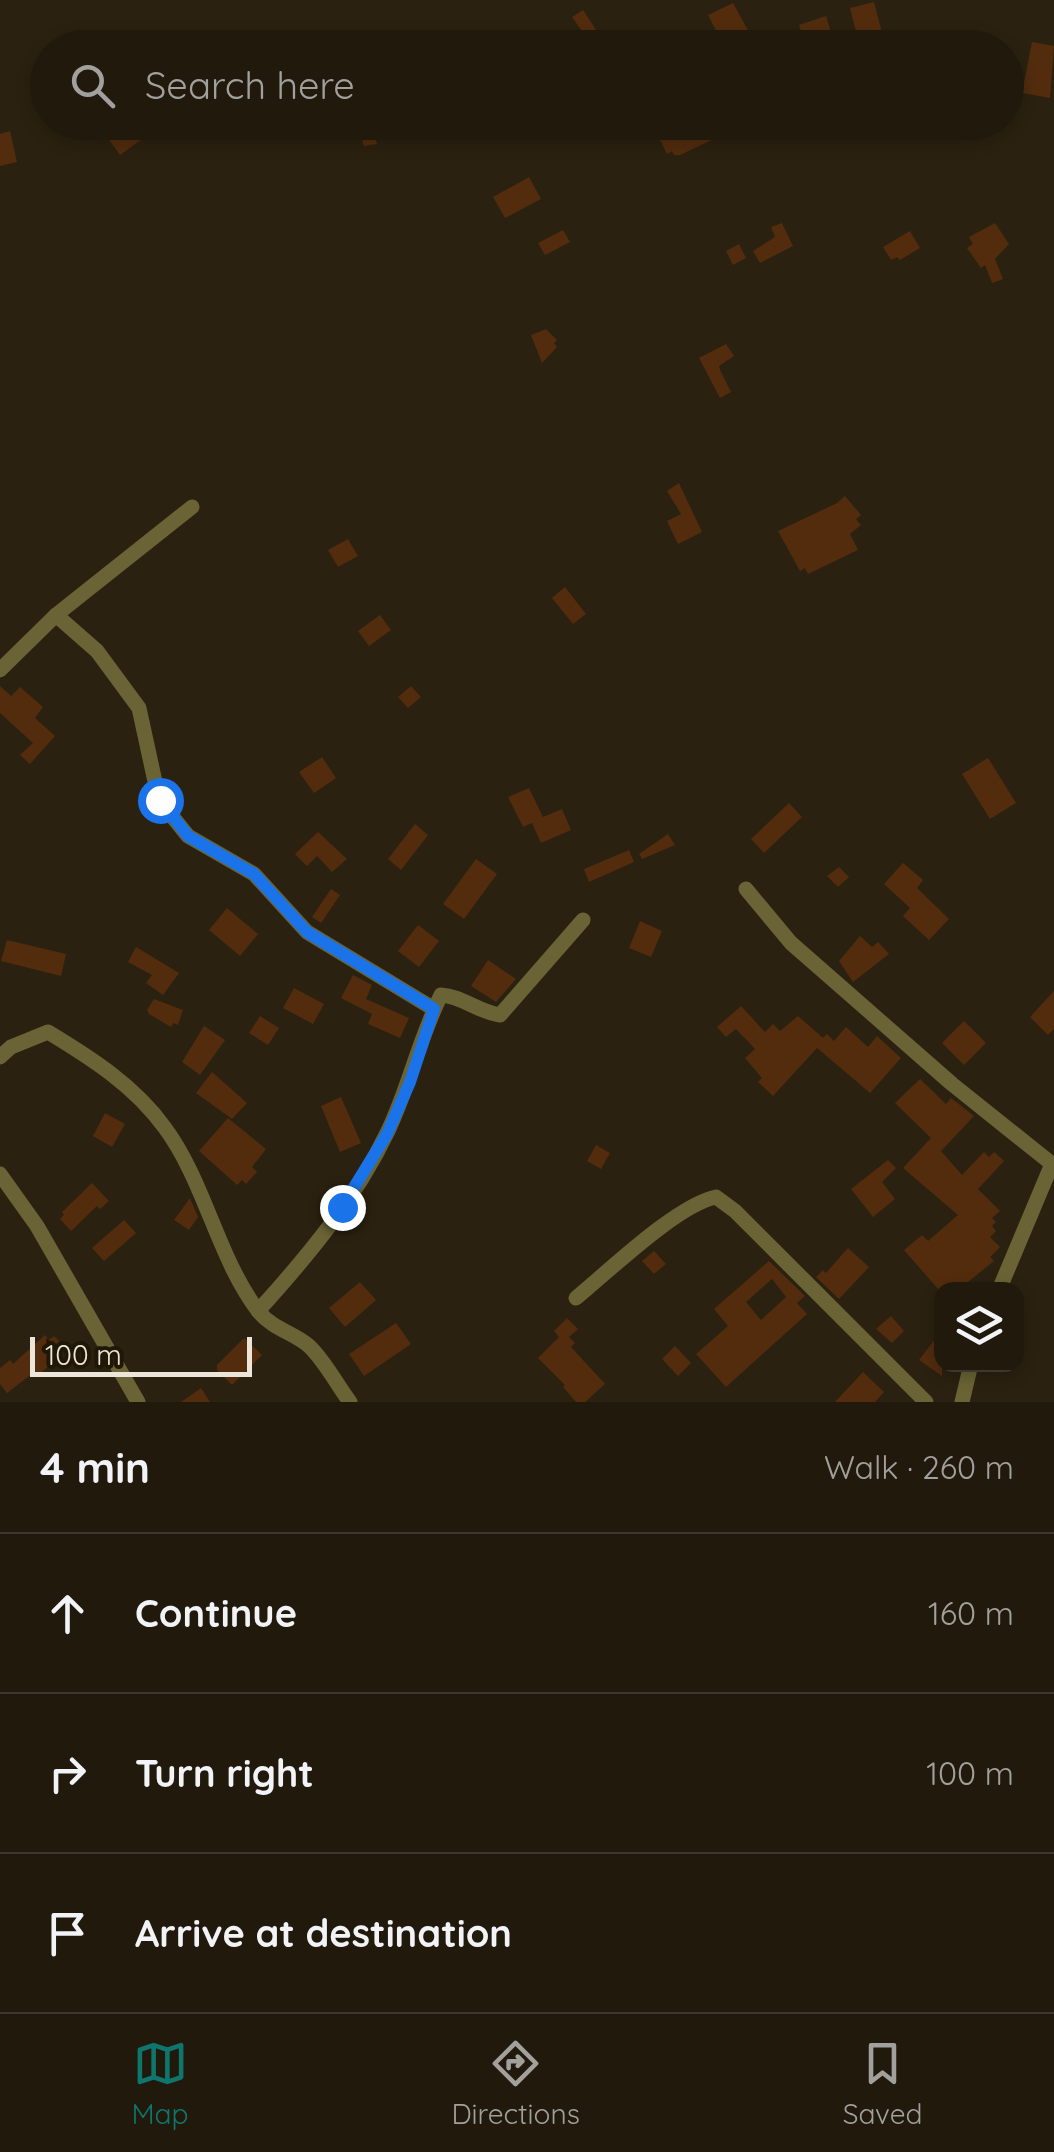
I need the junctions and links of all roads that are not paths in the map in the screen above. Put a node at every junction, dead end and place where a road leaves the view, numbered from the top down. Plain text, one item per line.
1 (192, 507) dead end
2 (56, 615) junction
3 (0, 670) edge
4 (746, 889) dead end
5 (583, 920) dead end
6 (434, 1009) junction
7 (0, 1057) edge
8 (1053, 1162) edge
9 (0, 1174) edge
10 (1002, 1282) edge
11 (576, 1298) dead end
12 (258, 1310) junction
13 (969, 1372) edge
14 (138, 1402) edge
15 (350, 1402) edge
16 (926, 1402) edge
17 (962, 1402) edge

1 - 2 street
2 - 3 street
2 - 6 street
4 - 8 street
5 - 6 street
6 - 12 street
7 - 12 street
8 - 10 street
9 - 14 street
11 - 16 street
12 - 15 street
13 - 17 street

